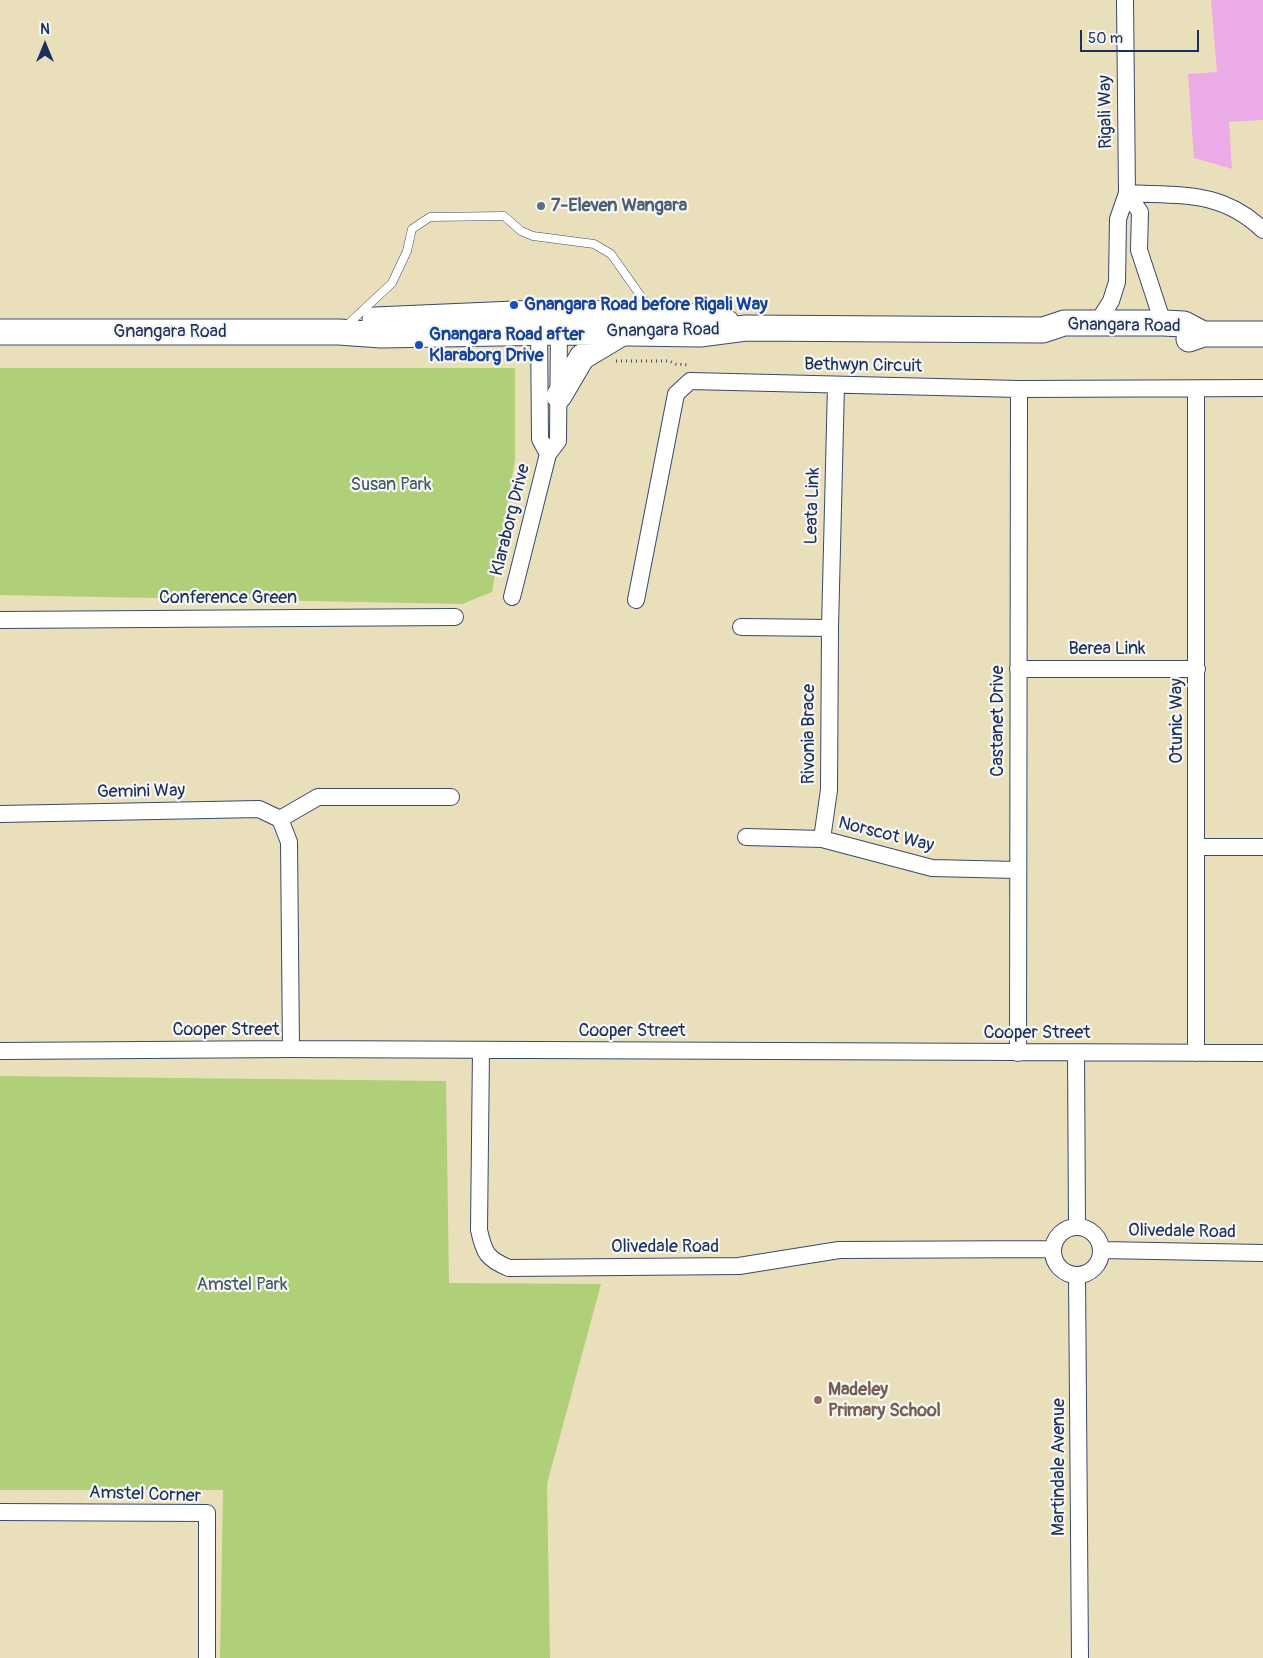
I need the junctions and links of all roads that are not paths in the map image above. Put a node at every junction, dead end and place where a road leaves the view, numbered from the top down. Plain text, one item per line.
1 (1125, 0) edge
2 (1127, 193) junction
3 (1263, 230) edge
4 (653, 314) junction
5 (549, 323) junction
6 (1098, 323) junction
7 (1163, 323) junction
8 (746, 328) junction
9 (1043, 330) junction
10 (0, 332) edge
11 (340, 332) junction
12 (622, 333) junction
13 (1203, 334) junction
14 (1263, 334) edge
15 (836, 385) junction
16 (1263, 388) edge
17 (1196, 389) junction
18 (1019, 390) junction
19 (559, 396) junction
20 (548, 454) junction
21 (512, 597) dead end
22 (636, 600) dead end
23 (455, 617) dead end
24 (0, 620) edge
25 (741, 627) dead end
26 (830, 628) junction
27 (1018, 669) junction
28 (1197, 669) junction
29 (451, 797) dead end
30 (0, 814) edge
31 (280, 819) junction
32 (746, 837) dead end
33 (822, 839) junction
34 (1197, 846) junction
35 (1263, 847) edge
36 (1017, 870) junction
37 (291, 1049) junction
38 (481, 1050) junction
39 (0, 1051) edge
40 (1018, 1053) junction
41 (1076, 1053) junction
42 (1196, 1053) junction
43 (1263, 1053) edge
44 (1077, 1227) junction
45 (1053, 1249) junction
46 (1101, 1250) junction
47 (1263, 1253) edge
48 (1077, 1275) junction
49 (0, 1512) edge
50 (207, 1658) edge
51 (1080, 1658) edge

1 - 2 street, Rigali Way
2 - 3 street
2 - 6 street, Rigali Way
2 - 7 street
4 - 5 main road, Gnangara Road
4 - 8 main road, Gnangara Road
4 - 11 lane
5 - 11 main road, Gnangara Road
5 - 12 main road, Gnangara Road
5 - 19 street, Klaraborg Drive
5 - 20 street, Klaraborg Drive
6 - 7 main road, Gnangara Road
6 - 9 main road, Gnangara Road
7 - 13 main road, Gnangara Road
8 - 9 main road, Gnangara Road
8 - 12 main road, Gnangara Road
9 - 13 main road, Gnangara Road
10 - 11 main road, Gnangara Road
12 - 19 main road
13 - 14 main road, Gnangara Road
15 - 18 street, Bethwyn Circuit
15 - 22 street, Bethwyn Circuit
15 - 26 street, Leata Link
16 - 17 street, Bethwyn Circuit
17 - 18 street, Bethwyn Circuit
17 - 28 street, Otunic Way
18 - 27 street, Castanet Drive
19 - 20 street, Klaraborg Drive
20 - 21 street, Klaraborg Drive
23 - 24 street, Conference Green
25 - 26 street
26 - 33 street, Rivonia Brace
27 - 28 street, Berea Link
27 - 36 street, Castanet Drive
28 - 34 street, Otunic Way
29 - 31 street
30 - 31 street, Gemini Way
31 - 37 street
32 - 33 street, Norscot Way
33 - 36 street, Norscot Way
34 - 35 street
34 - 42 street, Otunic Way
36 - 40 street, Castanet Drive
37 - 38 street, Cooper Street
37 - 39 street, Cooper Street
38 - 40 street, Cooper Street
38 - 45 street, Olivedale Road
40 - 41 street, Cooper Street
41 - 42 street, Cooper Street
41 - 44 street
42 - 43 street, Cooper Street
44 - 45 street
44 - 46 street
45 - 48 street
46 - 47 street, Olivedale Road
46 - 48 street
48 - 51 street, Martindale Avenue
49 - 50 street, Amstel Corner

